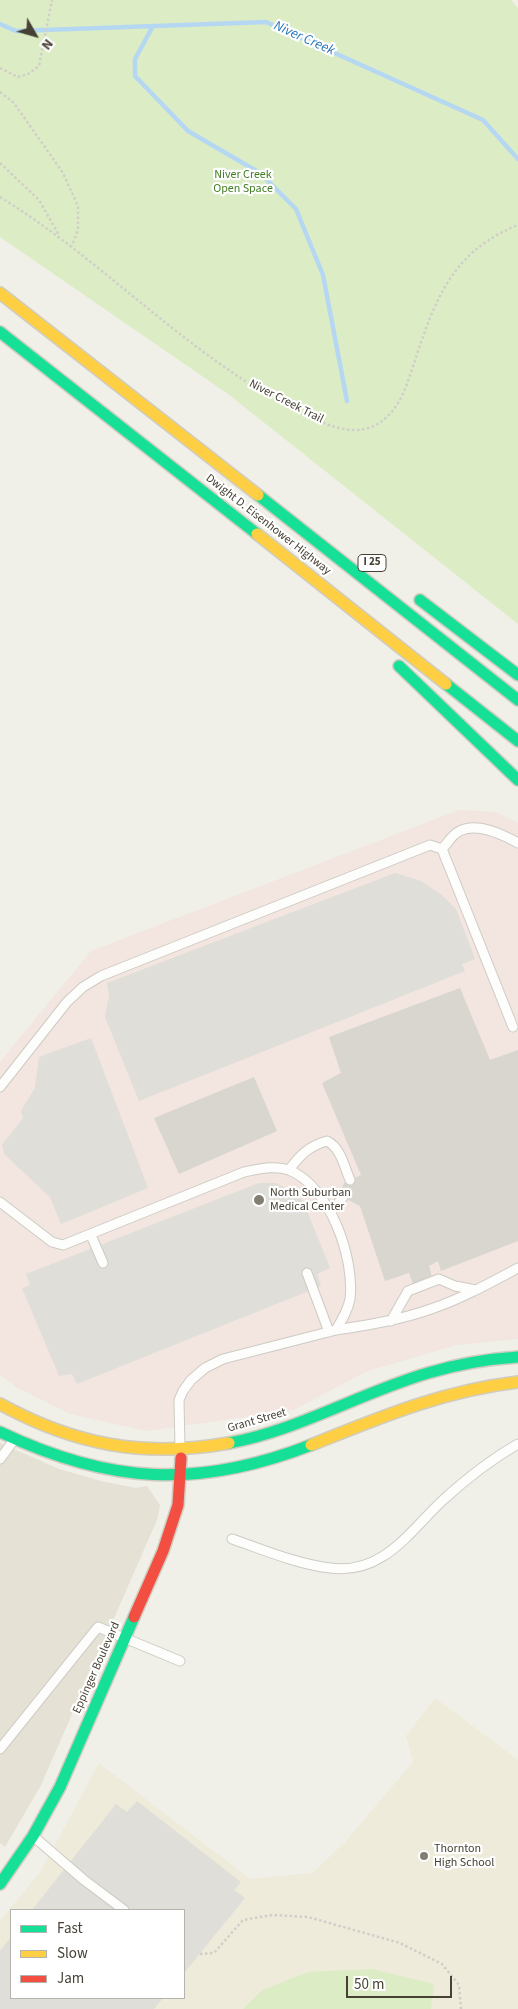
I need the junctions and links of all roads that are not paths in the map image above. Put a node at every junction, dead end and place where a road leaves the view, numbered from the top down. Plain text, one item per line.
1 (0, 294) edge
2 (0, 332) edge
3 (259, 535) junction
4 (408, 590) dead end
5 (370, 638) dead end
6 (389, 657) dead end
7 (518, 675) edge
8 (518, 700) edge
9 (499, 726) junction
10 (518, 737) edge
11 (518, 741) edge
12 (518, 780) edge
13 (518, 843) edge
14 (442, 849) junction
15 (513, 1027) dead end
16 (0, 1087) edge
17 (289, 1170) junction
18 (350, 1180) dead end
19 (342, 1197) dead end
20 (0, 1202) edge
21 (331, 1212) junction
22 (90, 1235) junction
23 (103, 1263) dead end
24 (518, 1268) edge
25 (307, 1273) dead end
26 (476, 1290) junction
27 (391, 1321) junction
28 (332, 1331) junction
29 (518, 1357) edge
30 (518, 1382) edge
31 (0, 1404) edge
32 (21, 1429) junction
33 (0, 1432) edge
34 (518, 1444) edge
35 (180, 1449) junction
36 (0, 1460) edge
37 (181, 1474) junction
38 (232, 1540) dead end
39 (126, 1638) junction
40 (180, 1661) dead end
41 (0, 1749) edge
42 (33, 1836) junction
43 (0, 1884) edge
44 (123, 1909) edge

1 - 8 main road
2 - 3 main road, Dwight D. Eisenhower Highway
3 - 5 main road
3 - 9 main road, Dwight D. Eisenhower Highway
4 - 7 main road
6 - 12 main road
9 - 10 main road
9 - 11 main road, Dwight D. Eisenhower Highway
13 - 14 lane
14 - 15 lane
14 - 16 lane
17 - 18 lane
17 - 21 lane
17 - 22 lane
19 - 21 lane
20 - 22 lane
21 - 28 lane
22 - 23 lane
24 - 26 lane
25 - 28 lane
26 - 27 lane
26 - 27 lane
27 - 28 lane
28 - 35 lane
29 - 35 main road, Grant Street
30 - 37 main road, Grant Street
31 - 32 main road, Grant Street
32 - 33 main road, Grant Street
32 - 35 main road, Grant Street
32 - 36 lane
32 - 37 main road, Grant Street
34 - 38 lane
35 - 37 main road, Eppinger Boulevard
37 - 39 main road, Eppinger Boulevard
39 - 40 lane
39 - 41 lane
39 - 42 main road, Eppinger Boulevard
42 - 43 main road, Eppinger Boulevard
42 - 44 lane

